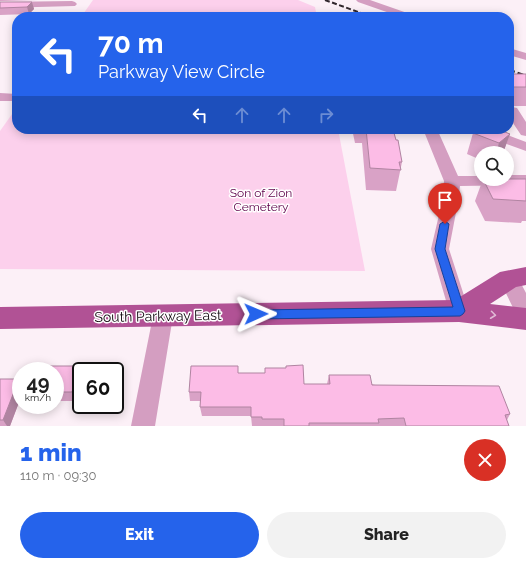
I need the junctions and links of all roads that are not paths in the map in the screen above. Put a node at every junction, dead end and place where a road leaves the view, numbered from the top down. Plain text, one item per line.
1 (362, 0) edge
2 (72, 4) dead end
3 (0, 5) edge
4 (396, 12) edge
5 (514, 53) edge
6 (526, 57) edge
7 (514, 116) edge
8 (432, 134) edge
9 (498, 134) edge
10 (525, 141) edge
11 (526, 180) edge
12 (452, 181) junction
13 (518, 278) edge
14 (460, 311) junction
15 (526, 314) edge
16 (163, 316) junction
17 (0, 318) edge
18 (526, 319) edge
19 (143, 426) edge

1 - 4 street
2 - 3 street
5 - 6 street
7 - 10 street
8 - 12 street
9 - 10 street
11 - 12 street
12 - 14 street
13 - 14 main road
13 - 15 street
14 - 16 main road, South Parkway East
14 -> 18 main road, South Parkway East
16 - 17 main road, South Parkway East
16 - 19 street

